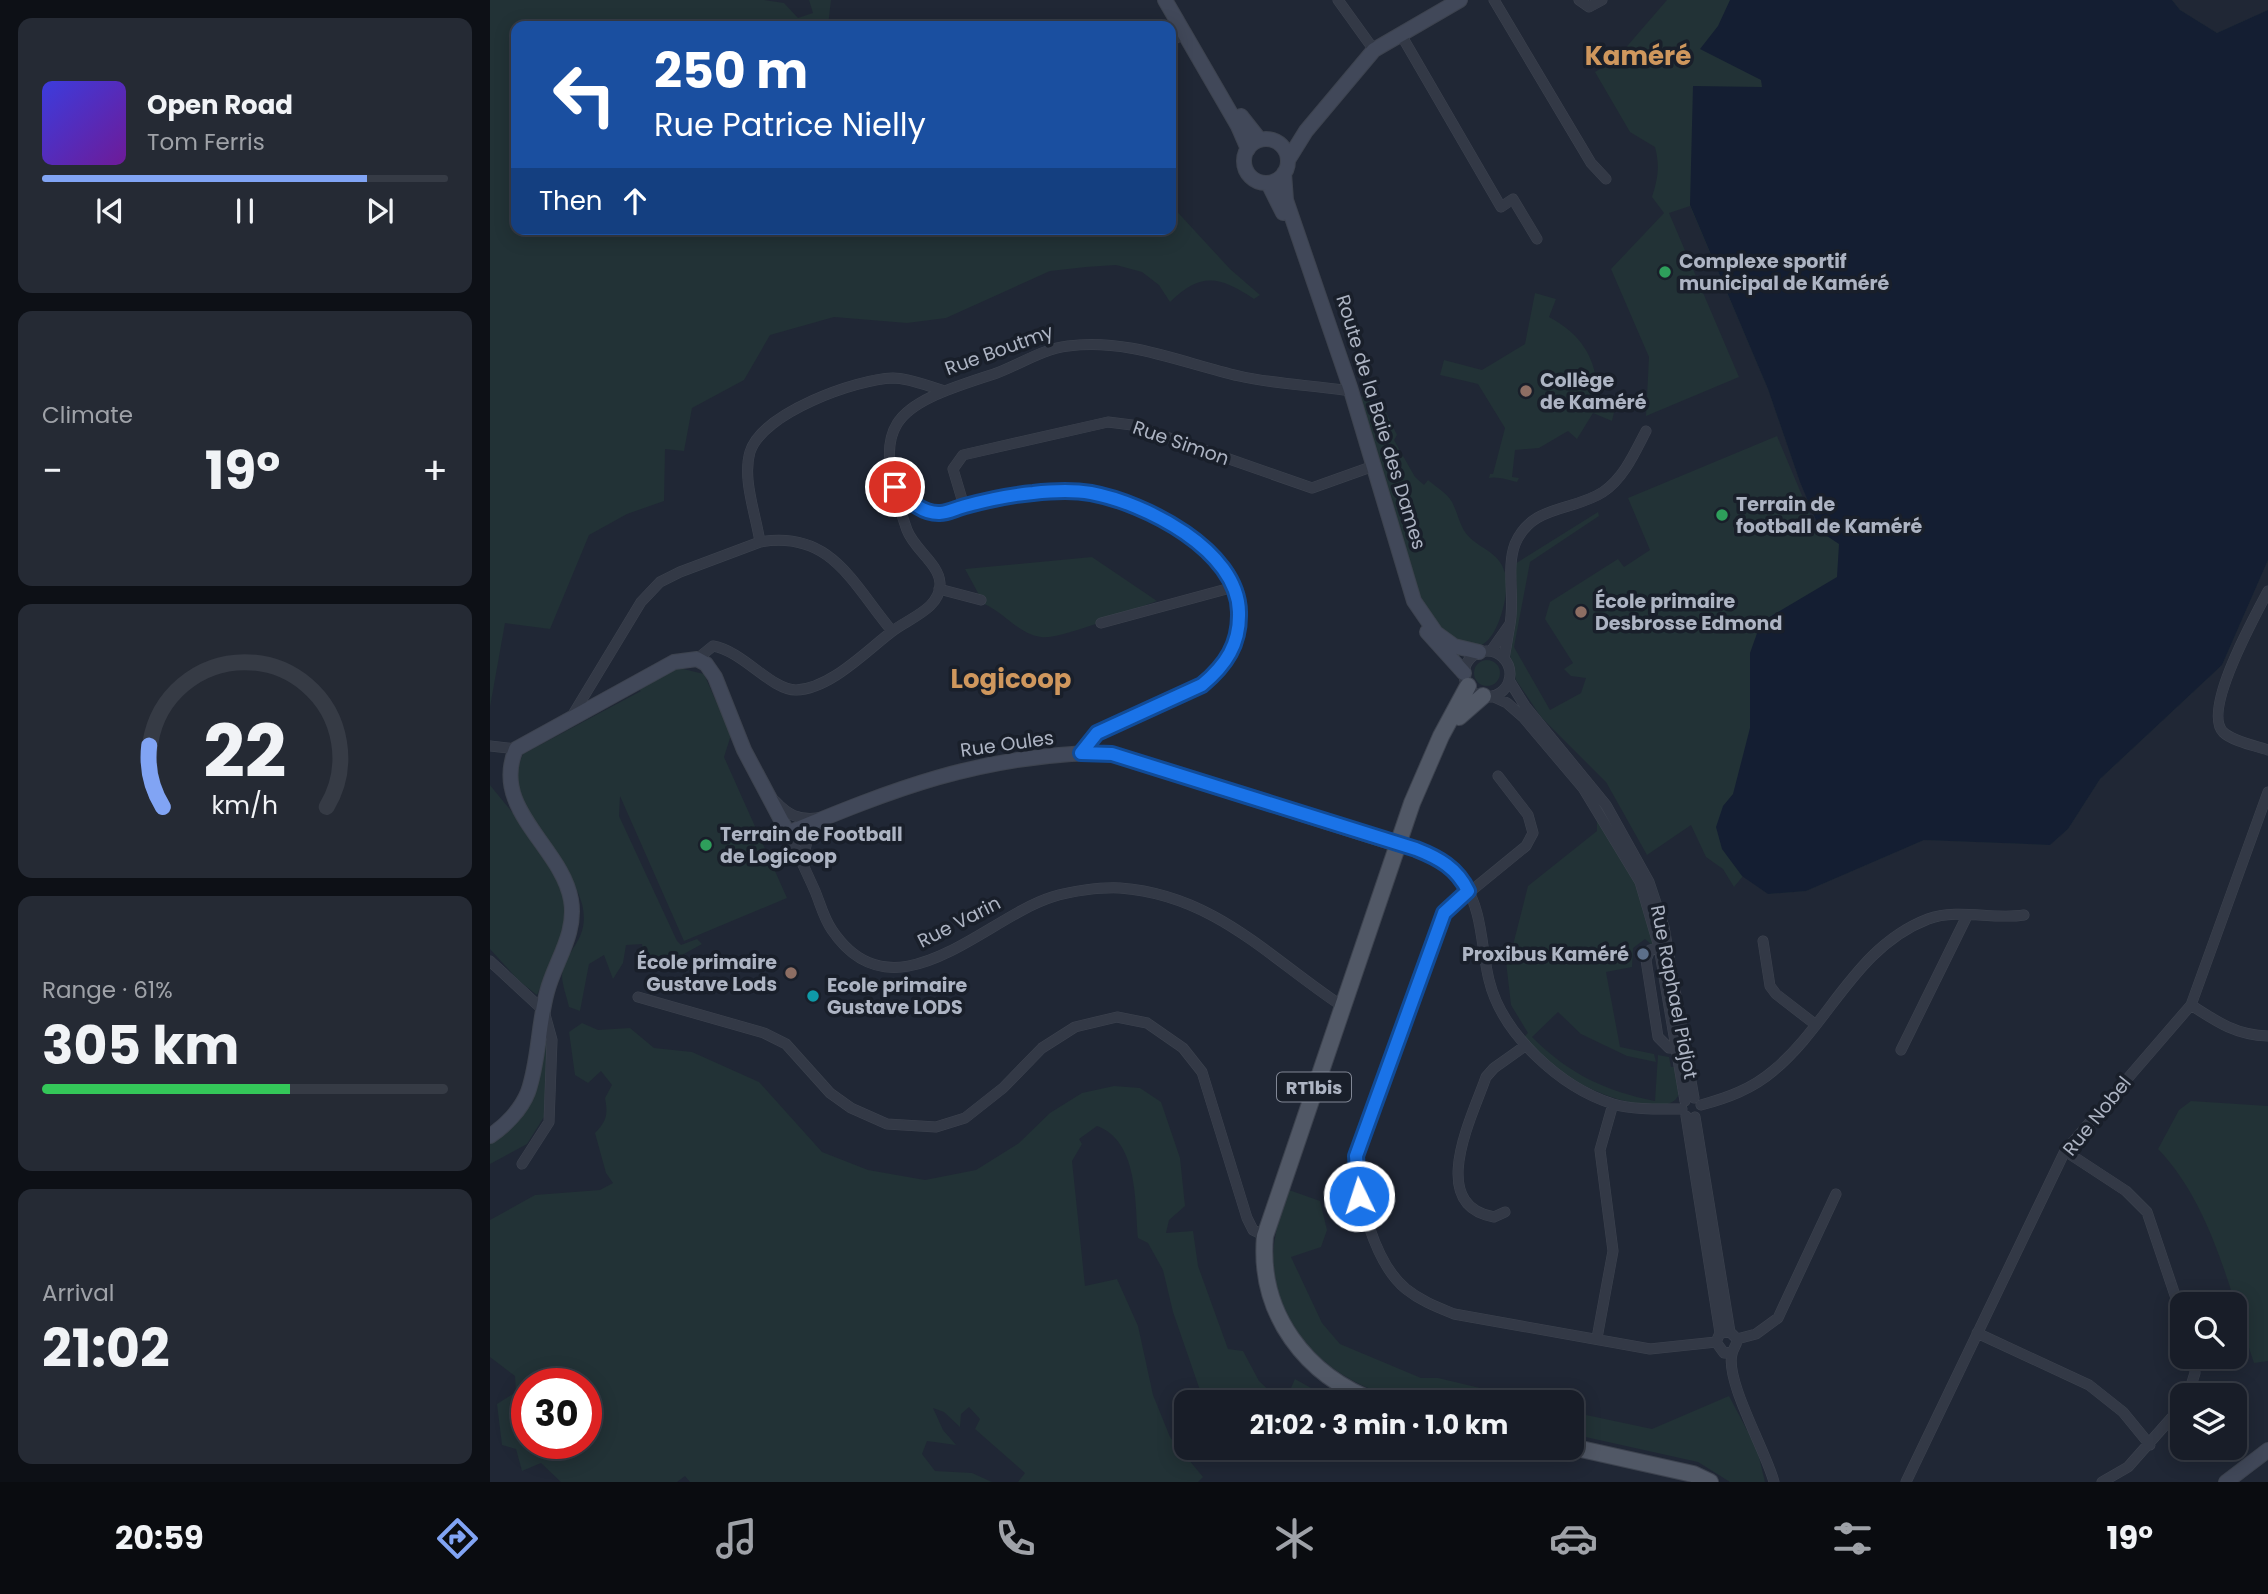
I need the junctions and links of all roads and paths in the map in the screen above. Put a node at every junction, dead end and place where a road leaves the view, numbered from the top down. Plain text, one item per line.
1 (1165, 0) edge
2 (1176, 0) edge
3 (1338, 0) edge
4 (1460, 0) edge
5 (1494, 0) edge
6 (1579, 0) edge
7 (1602, 0) edge
8 (1185, 33) junction
9 (1400, 33) junction
10 (1176, 38) edge
11 (1374, 50) junction
12 (1307, 131) junction
13 (1260, 140) junction
14 (1278, 143) junction
15 (1248, 149) junction
16 (1286, 167) junction
17 (1606, 179) dead end
18 (1268, 183) junction
19 (1537, 239) dead end
20 (1344, 390) junction
21 (946, 391) junction
22 (1646, 431) dead end
23 (1368, 468) junction
24 (895, 487) junction
25 (964, 506) junction
26 (760, 542) junction
27 (1234, 587) junction
28 (940, 589) junction
29 (2268, 591) edge
30 (981, 600) dead end
31 (1101, 623) dead end
32 (1510, 624) junction
33 (892, 631) junction
34 (1485, 652) junction
35 (697, 659) junction
36 (1504, 659) junction
37 (1466, 680) junction
38 (1509, 680) junction
39 (1487, 696) junction
40 (569, 721) junction
41 (1441, 736) junction
42 (490, 746) edge
43 (516, 749) junction
44 (2268, 750) edge
45 (1081, 753) junction
46 (1498, 776) dead end
47 (758, 778) junction
48 (2268, 792) edge
49 (824, 818) junction
50 (788, 833) junction
51 (1397, 844) junction
52 (806, 872) junction
53 (1468, 891) junction
54 (2024, 915) dead end
55 (1967, 916) junction
56 (1763, 941) dead end
57 (1664, 946) junction
58 (490, 961) edge
59 (638, 998) dead end
60 (2191, 1005) junction
61 (1342, 1006) junction
62 (544, 1011) junction
63 (1816, 1025) junction
64 (2268, 1036) edge
65 (1525, 1046) junction
66 (1675, 1048) junction
67 (1901, 1050) dead end
68 (1614, 1104) junction
69 (1690, 1108) junction
70 (490, 1136) edge
71 (2065, 1151) junction
72 (522, 1164) dead end
73 (1836, 1194) dead end
74 (1505, 1212) dead end
75 (1265, 1236) junction
76 (2174, 1292) edge
77 (1977, 1333) junction
78 (1726, 1337) junction
79 (1597, 1338) junction
80 (1732, 1352) junction
81 (1349, 1390) edge
82 (2170, 1421) edge
83 (2150, 1445) junction
84 (1584, 1450) edge
85 (2268, 1450) edge
86 (1710, 1482) edge
87 (1774, 1482) edge
88 (1906, 1482) edge
89 (2102, 1482) edge
90 (2226, 1482) edge

1 - 8 street
2 - 13 street
3 - 11 street
4 - 9 street
5 - 17 street
6 - 7 street
8 - 10 street
8 - 15 street
9 - 11 street
9 - 19 street
11 - 12 street
12 - 14 street
12 - 16 street
13 - 14 street
13 - 15 street
14 - 16 street
15 - 18 street
16 - 18 street
16 - 34 street, Route de la Baie des Dames
18 - 20 street, Route de la Baie des Dames
20 - 21 street, Rue Boutmy
20 - 23 street, Route de la Baie des Dames
21 - 24 street, Rue Boutmy
21 - 26 street
22 - 32 street
23 - 25 street, Rue Simon
23 - 37 street, Route de la Baie des Dames
24 - 25 street
24 - 28 street, Rue Boutmy
25 - 27 street
26 - 33 street
26 - 40 street
27 - 31 street
27 - 45 street
28 - 30 street
28 - 33 street
29 - 44 street
32 - 34 street
32 - 36 street
33 - 35 street
34 - 36 street
34 - 37 street
35 - 40 street
35 - 47 street, Rue Varin
36 - 38 street
37 - 39 street
37 - 41 main road, RT1bis
38 - 39 street
38 - 57 street, Rue Raphael Pidjot
39 - 41 main road, RT1bis
39 - 57 street, Rue Raphael Pidjot
40 - 43 street
41 - 51 main road, RT1bis
42 - 43 street
43 - 62 street
45 - 49 street, Rue Oules
45 - 51 street, Rue Oules
46 - 53 street
47 - 49 street
47 - 50 street, Rue Varin
48 - 60 street, Rue Nobel
49 - 50 street, Rue Oules
49 - 52 street
50 - 52 street, Rue Varin
51 - 53 street
51 - 61 main road, RT1bis
52 - 61 street, Rue Varin
53 - 65 street
53 - 79 street
54 - 55 street
55 - 63 street
55 - 67 street
56 - 63 street
57 - 66 street, Rue Raphael Pidjot
57 - 66 street
57 - 69 street, Rue Raphael Pidjot
58 - 62 street
59 - 75 street
60 - 64 street
60 - 71 street, Rue Nobel
61 - 75 main road, RT1bis
62 - 70 street
62 - 72 street
63 - 69 street
65 - 68 street
65 - 74 street
66 - 69 street, Rue Raphael Pidjot
68 - 69 street
68 - 79 street
69 - 78 street, Rue Raphael Pidjot
71 - 76 street
71 - 77 street, Rue Nobel
73 - 78 street
75 - 81 main road, RT1bis
77 - 83 street
77 - 88 street, Rue Nobel
78 - 79 street
78 - 80 street
78 - 80 street
80 - 87 street
82 - 83 street
83 - 89 street
84 - 86 main road
85 - 90 street

